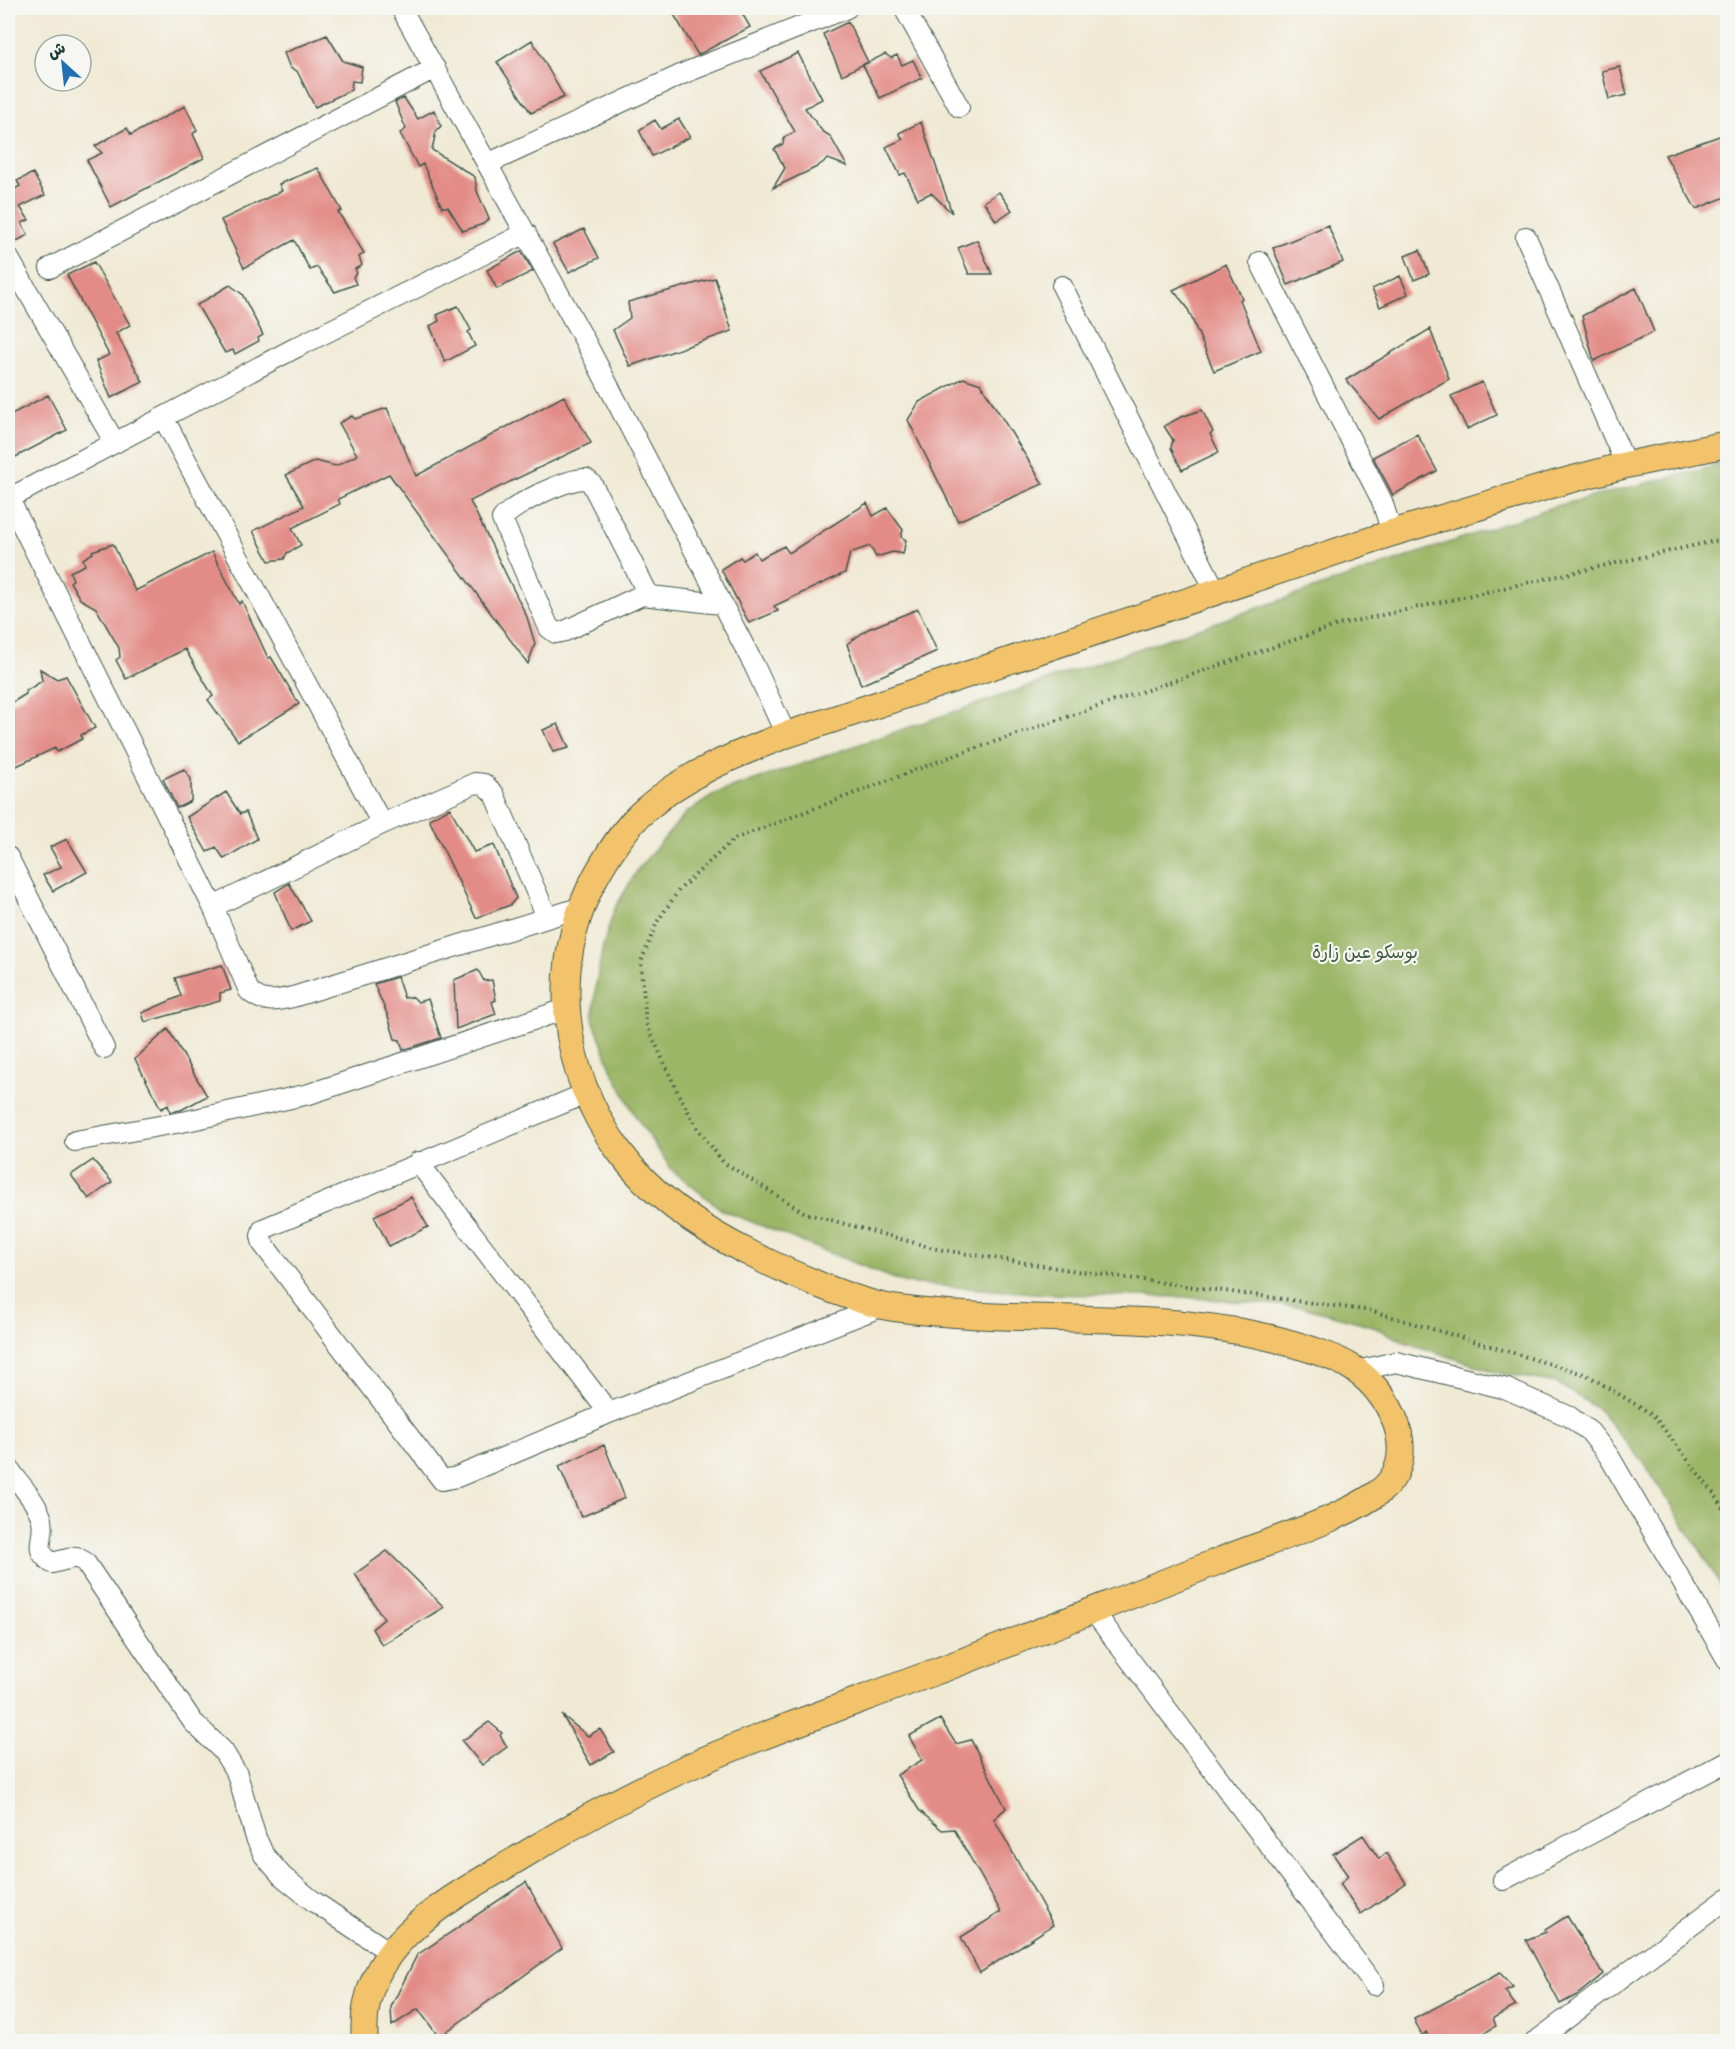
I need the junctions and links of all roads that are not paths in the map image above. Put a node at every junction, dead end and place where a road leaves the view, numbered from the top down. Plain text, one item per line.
1 (401, 8) edge
2 (847, 8) edge
3 (904, 8) edge
4 (435, 68) junction
5 (959, 107) dead end
6 (487, 164) junction
7 (526, 233) junction
8 (1526, 237) dead end
9 (8, 257) edge
10 (1260, 262) dead end
11 (50, 268) dead end
12 (1062, 286) dead end
13 (164, 419) junction
14 (115, 443) junction
15 (1728, 444) edge
16 (1626, 465) junction
17 (8, 499) edge
18 (1392, 533) junction
19 (1216, 592) junction
20 (642, 595) junction
21 (720, 604) junction
22 (786, 735) junction
23 (382, 824) junction
24 (8, 857) edge
25 (213, 907) junction
26 (582, 907) junction
27 (547, 917) junction
28 (566, 1009) junction
29 (104, 1048) dead end
30 (587, 1093) junction
31 (75, 1141) dead end
32 (418, 1162) junction
33 (883, 1306) junction
34 (1358, 1371) junction
35 (609, 1413) junction
36 (8, 1467) edge
37 (1094, 1612) junction
38 (1728, 1661) edge
39 (1728, 1761) edge
40 (1503, 1880) dead end
41 (1728, 1898) edge
42 (391, 1953) junction
43 (1374, 1985) dead end
44 (365, 2042) edge
45 (1535, 2042) edge

1 - 4 street
2 - 6 street
3 - 5 street
4 - 6 street
4 - 11 street
6 - 7 street
7 - 13 street
7 - 21 street
8 - 16 street
9 - 14 street
10 - 18 street
12 - 19 street
13 - 14 street
13 - 23 street
14 - 17 street
15 - 16 main road
16 - 18 main road
17 - 25 street
18 - 19 main road
19 - 22 main road
20 - 20 street
20 - 21 street
21 - 22 street
22 - 26 main road
23 - 25 street
23 - 27 street
24 - 29 street
25 - 27 street
26 - 27 street
26 - 28 main road
28 - 30 main road
28 - 31 street
30 - 32 street
30 - 33 main road
32 - 35 street
32 - 35 street
33 - 34 main road
33 - 35 street
34 - 37 main road
34 - 38 street
36 - 42 street
37 - 42 main road
37 - 43 street
39 - 40 street
41 - 45 street
42 - 44 main road

